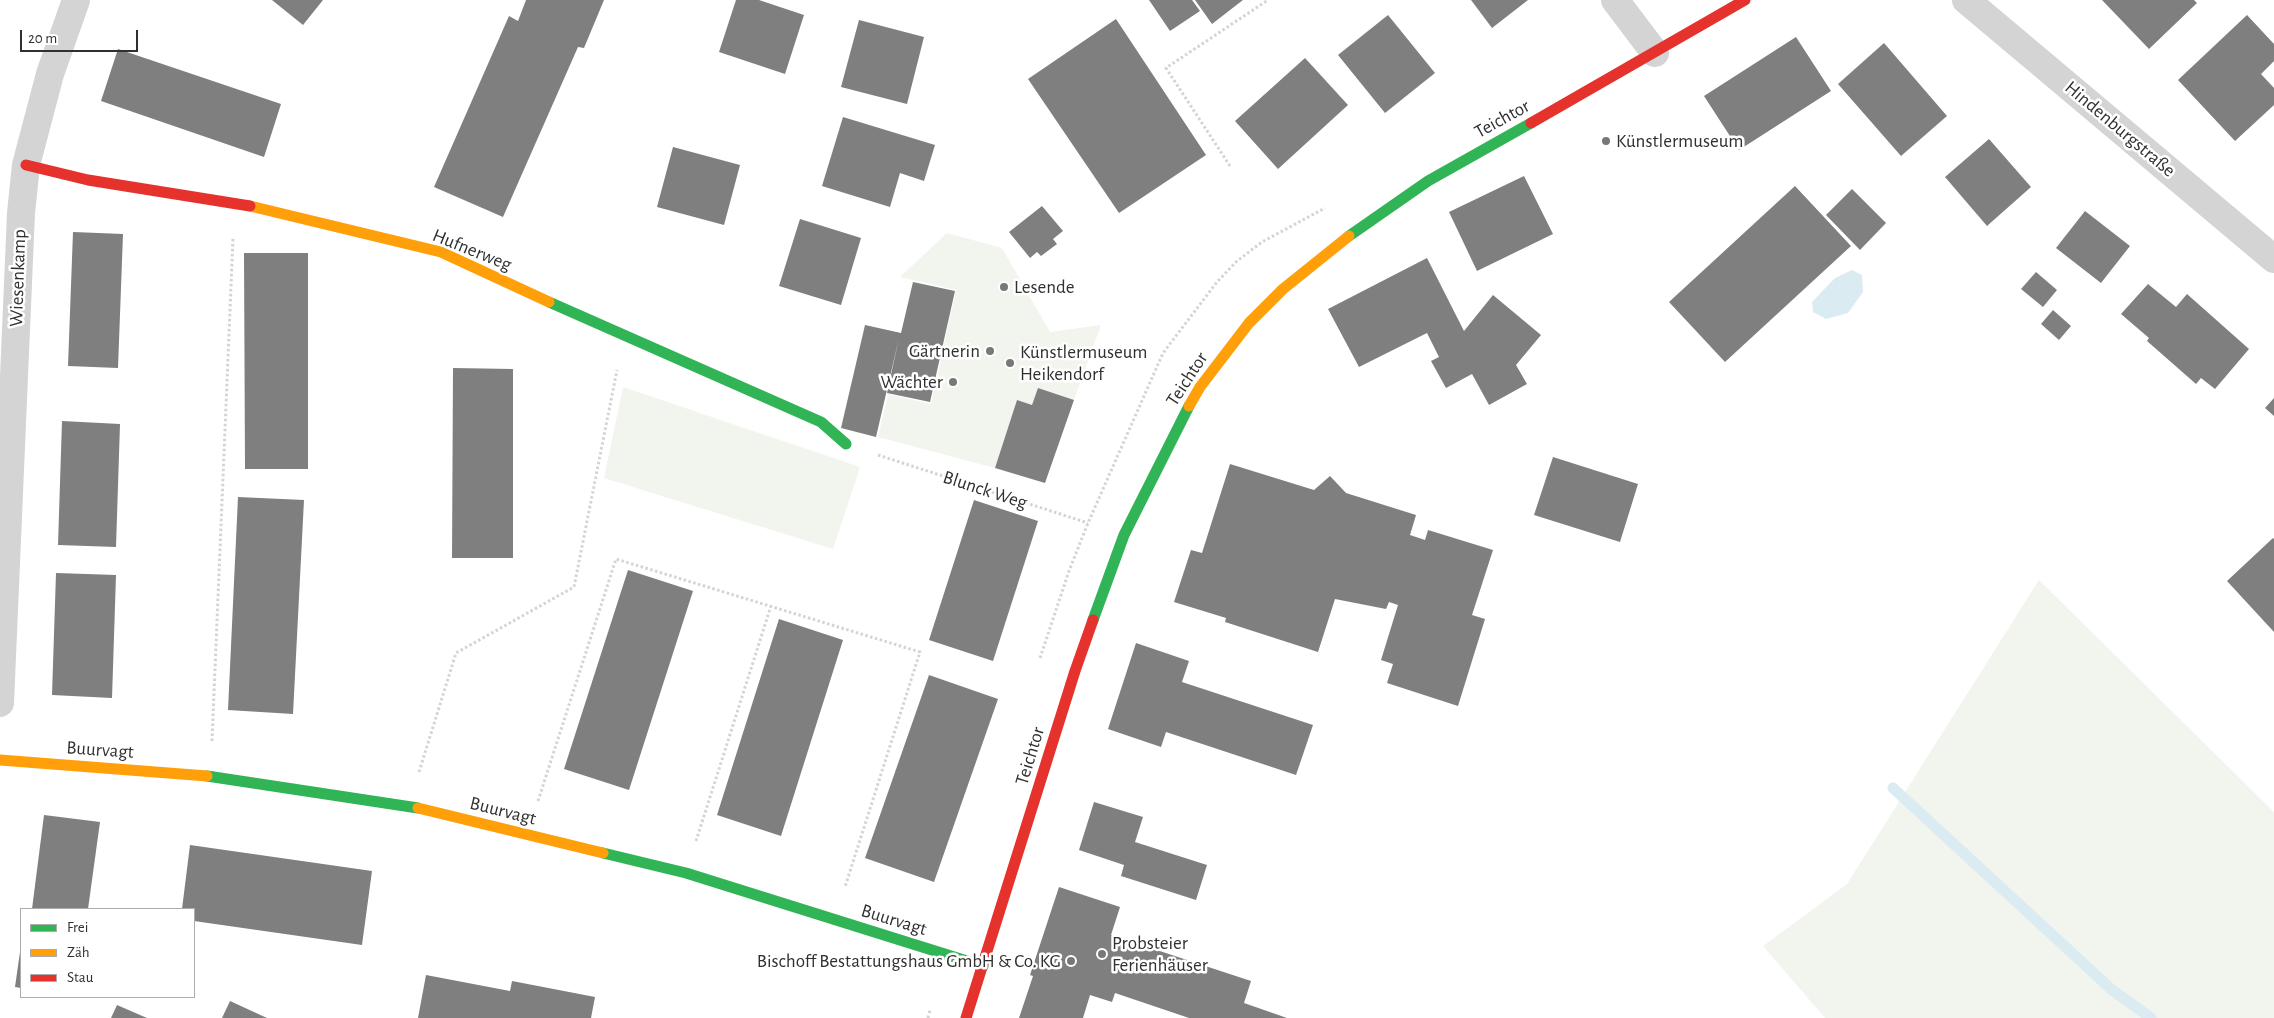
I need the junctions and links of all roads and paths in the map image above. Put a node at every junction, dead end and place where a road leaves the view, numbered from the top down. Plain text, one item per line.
1 (76, 0) edge
2 (1268, 0) edge
3 (1615, 0) edge
4 (1745, 0) edge
5 (1966, 0) edge
6 (1655, 53) junction
7 (26, 165) junction
8 (1230, 166) dead end
9 (235, 202) junction
10 (11, 212) edge
11 (2274, 259) edge
12 (624, 338) junction
13 (846, 444) joint
14 (1124, 535) junction
15 (771, 606) junction
16 (0, 703) edge
17 (0, 760) edge
18 (210, 776) junction
19 (409, 806) junction
20 (527, 835) junction
21 (686, 873) junction
22 (835, 920) junction
23 (983, 966) junction
24 (966, 1018) edge

1 - 7 street, Wiesenkamp
2 - 8 path
3 - 6 street
4 - 6 street, Teichtor
5 - 11 street, Hindenburgstraße
6 - 14 street, Teichtor
7 - 9 street, Hufnerweg
7 - 10 street, Wiesenkamp
9 - 12 street, Hufnerweg
9 - 18 path
10 - 16 street, Wiesenkamp
12 - 13 street, Hufnerweg
12 - 19 path
13 - 14 path, Blunck Weg
14 - 23 street, Teichtor
15 - 20 path
15 - 21 path
15 - 22 path
17 - 18 street, Buurvagt
18 - 19 street, Buurvagt
19 - 20 street, Buurvagt
20 - 21 street, Buurvagt
21 - 22 street, Buurvagt
22 - 23 street, Buurvagt
23 - 24 street, Teichtor

